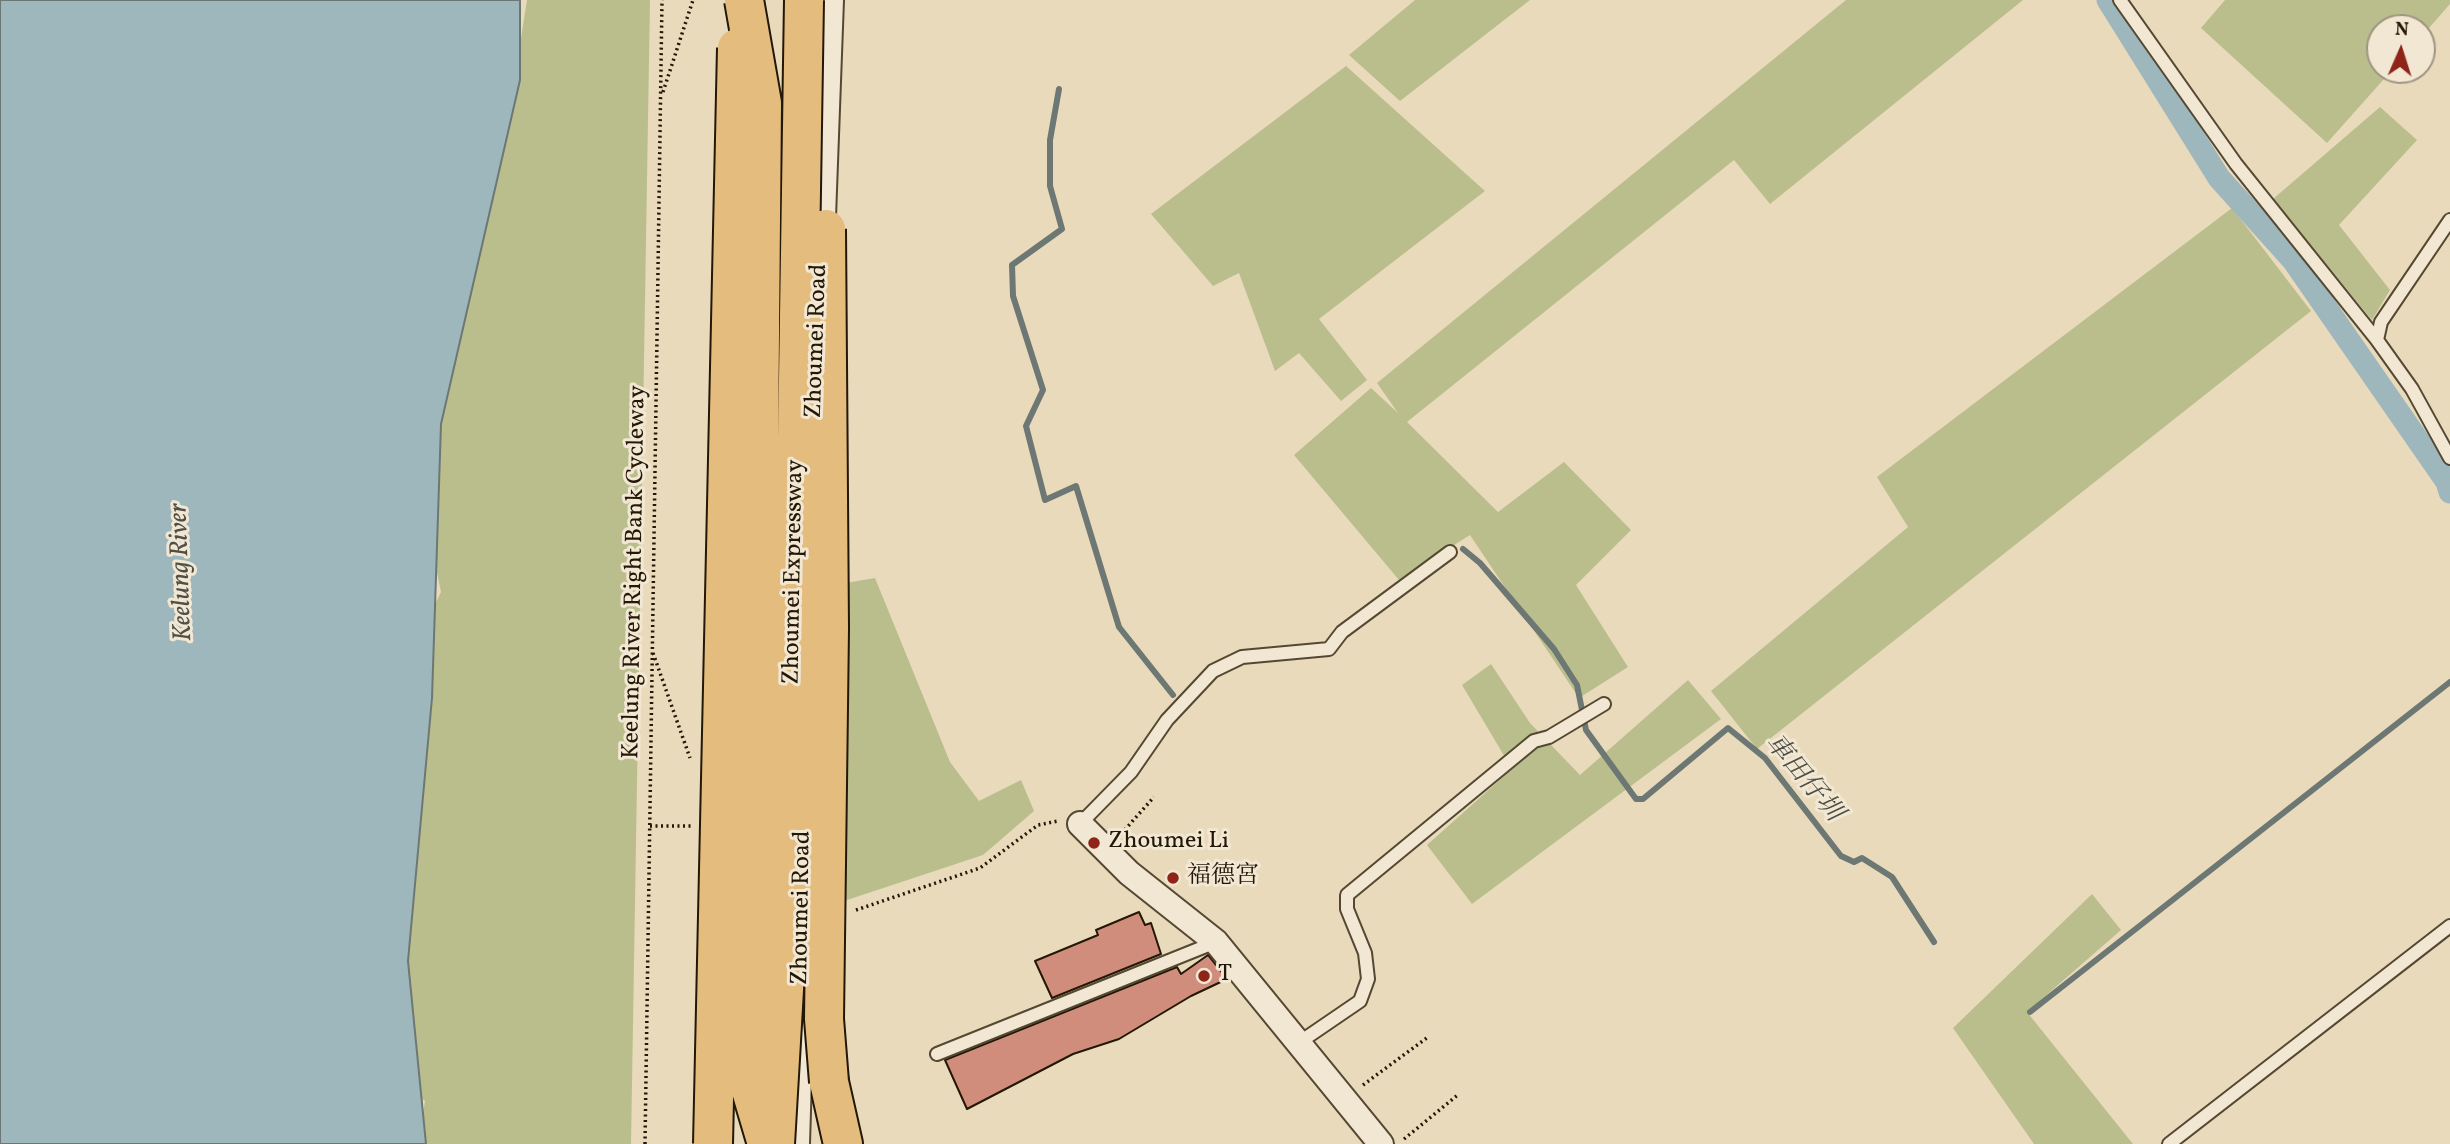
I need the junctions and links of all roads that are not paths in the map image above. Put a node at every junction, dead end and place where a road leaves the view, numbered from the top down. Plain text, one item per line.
1 (742, 0) edge
2 (813, 0) edge
3 (2120, 0) edge
4 (2450, 220) edge
5 (2377, 340) junction
6 (2450, 458) edge
7 (1450, 552) dead end
8 (1604, 704) dead end
9 (1080, 824) joint
10 (2450, 926) edge
11 (1216, 942) junction
12 (1297, 1044) junction
13 (937, 1054) dead end
14 (713, 1144) edge
15 (767, 1144) edge
16 (775, 1144) edge
17 (797, 1144) edge
18 (843, 1144) edge
19 (1381, 1144) edge
20 (2169, 1144) edge

1 - 14 highway, bridge
1 - 15 highway, bridge
2 - 16 highway, Zhoumei Expressway, bridge
2 - 17 street, Zhoumei Road
2 - 18 highway, bridge
3 - 5 lane
4 - 5 lane
5 - 6 lane
7 - 9 lane
8 - 12 lane
9 - 11 street
10 - 20 lane
11 - 12 street
11 - 13 lane
12 - 19 street

